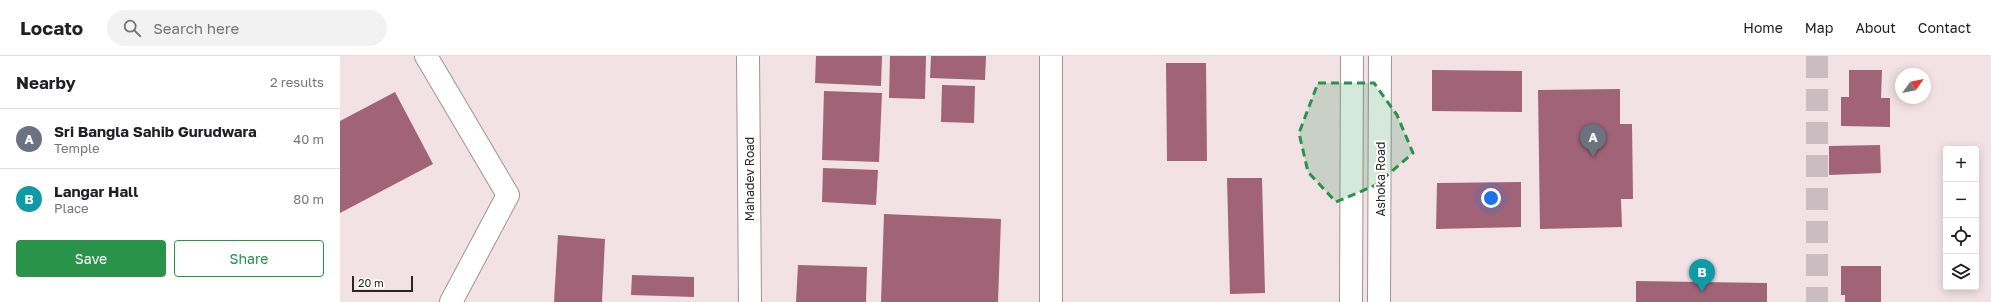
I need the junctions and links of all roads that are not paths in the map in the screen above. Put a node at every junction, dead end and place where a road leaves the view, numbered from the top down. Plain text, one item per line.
1 (426, 56) edge
2 (748, 56) edge
3 (1051, 56) edge
4 (1352, 56) edge
5 (1380, 56) edge
6 (1380, 300) edge
7 (451, 302) edge
8 (750, 302) edge
9 (1051, 302) edge
10 (1351, 302) edge

1 - 7 street
2 - 8 street, Mahadev Road
3 - 9 street
4 - 10 street
5 - 6 street, Ashoka Road

